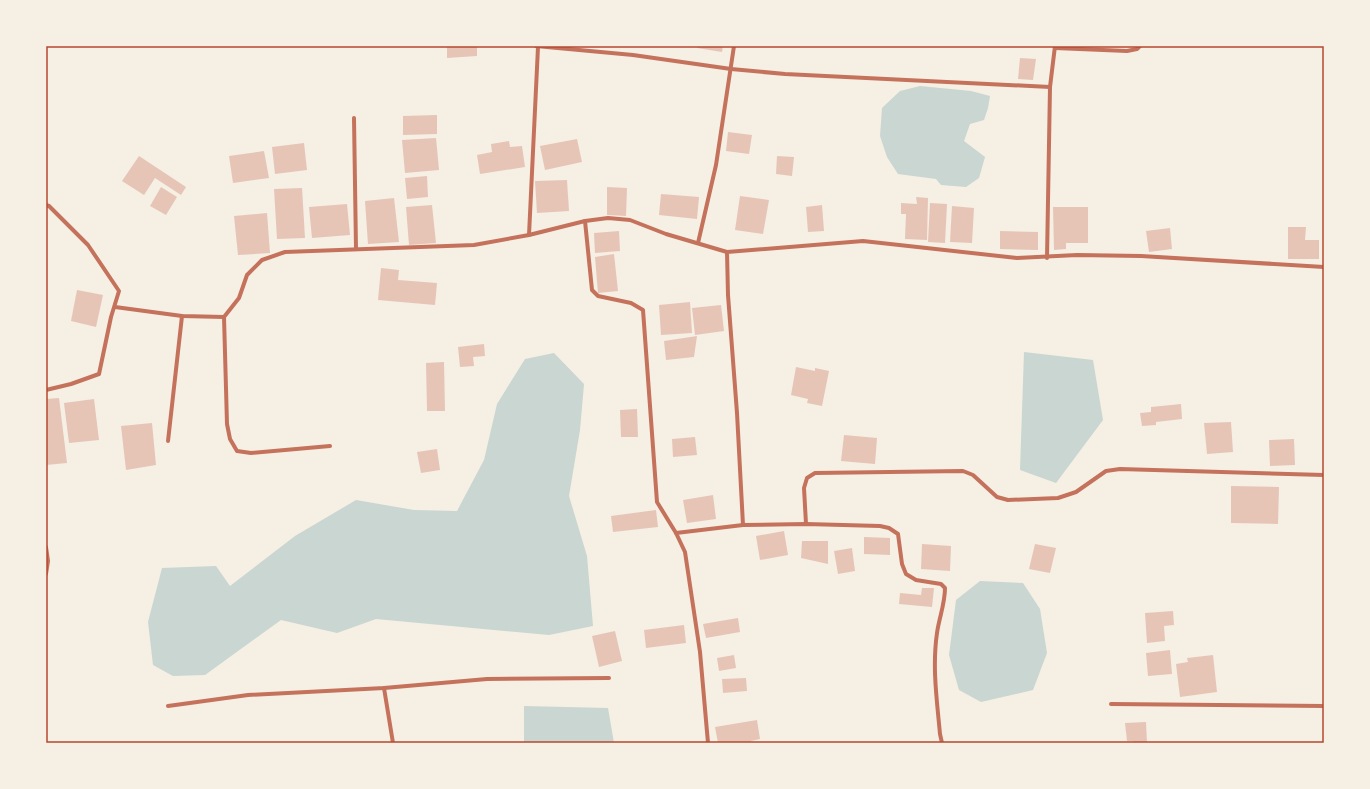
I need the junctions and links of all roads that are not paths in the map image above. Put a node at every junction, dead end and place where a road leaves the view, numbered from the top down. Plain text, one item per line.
1 (537, 46) edge
2 (734, 46) edge
3 (1140, 46) edge
4 (1055, 47) edge
5 (731, 69) junction
6 (1050, 87) junction
7 (354, 118) dead end
8 (46, 205) edge
9 (585, 221) junction
10 (529, 235) junction
11 (698, 243) junction
12 (356, 249) junction
13 (727, 252) junction
14 (1047, 258) junction
15 (1324, 267) edge
16 (115, 307) junction
17 (182, 316) junction
18 (224, 317) junction
19 (46, 390) edge
20 (168, 441) dead end
21 (330, 446) dead end
22 (1324, 475) edge
23 (806, 524) junction
24 (743, 525) junction
25 (676, 533) junction
26 (46, 547) edge
27 (46, 574) edge
28 (609, 678) dead end
29 (384, 688) junction
30 (1111, 704) dead end
31 (168, 706) dead end
32 (1324, 706) edge
33 (393, 743) edge
34 (708, 743) edge
35 (942, 743) edge

1 - 5 street
1 - 10 street
2 - 5 street
3 - 4 street
4 - 6 street
5 - 6 street
5 - 11 street
6 - 14 street
7 - 12 street
8 - 16 street
9 - 10 street
9 - 11 street
9 - 25 street
10 - 12 street
11 - 13 street
12 - 18 street
13 - 14 street
13 - 24 street
14 - 15 street
16 - 17 street
16 - 19 street
17 - 18 street
17 - 20 street
18 - 21 street
22 - 23 street
23 - 24 street
23 - 35 street
24 - 25 street
25 - 34 street
26 - 27 street
28 - 29 street
29 - 31 street
29 - 33 street
30 - 32 street

